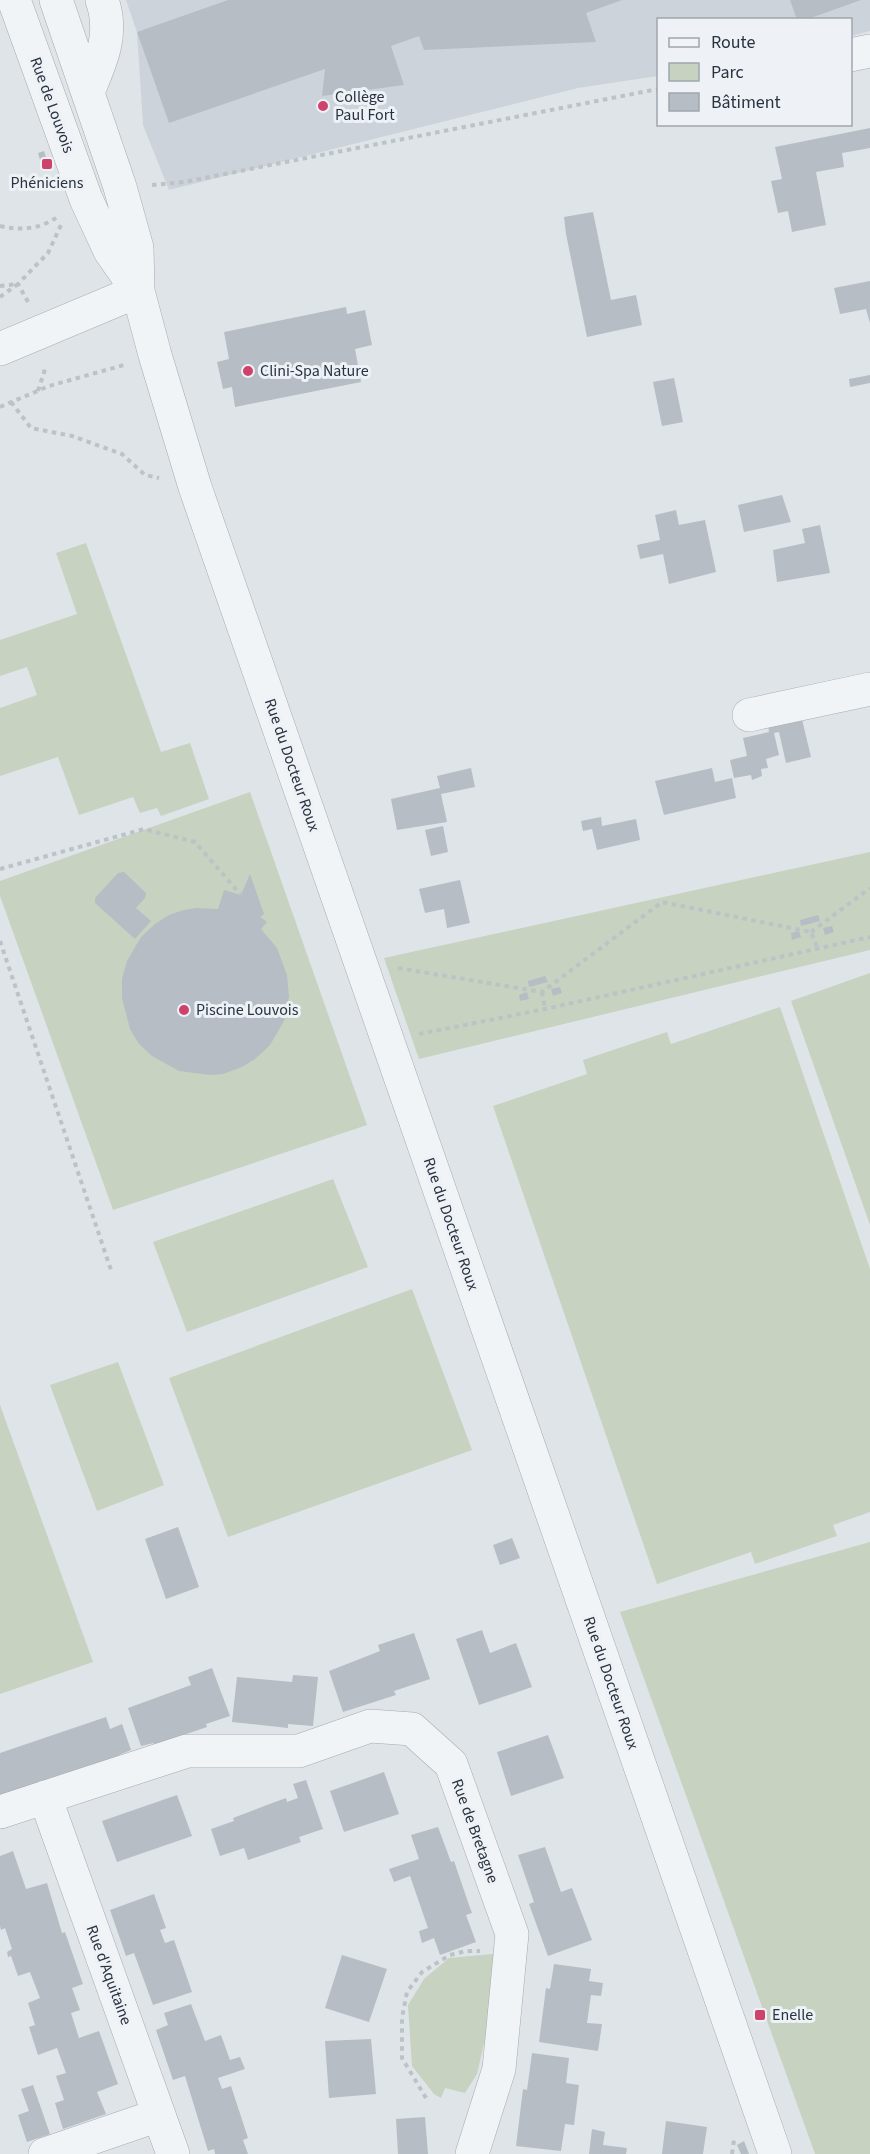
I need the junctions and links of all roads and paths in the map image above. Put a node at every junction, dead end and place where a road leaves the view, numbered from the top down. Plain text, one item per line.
1 (14, 0) edge
2 (56, 0) edge
3 (102, 0) edge
4 (870, 51) edge
5 (852, 56) edge
6 (657, 88) edge
7 (88, 92) junction
8 (122, 195) junction
9 (91, 208) joint
10 (0, 286) edge
11 (138, 291) junction
12 (0, 297) edge
13 (0, 349) edge
14 (155, 356) junction
15 (11, 402) junction
16 (0, 407) edge
17 (195, 487) junction
18 (870, 689) edge
19 (749, 715) dead end
20 (0, 870) edge
21 (870, 888) edge
22 (241, 895) dead end
23 (811, 932) junction
24 (870, 937) edge
25 (0, 941) edge
26 (818, 949) junction
27 (398, 968) dead end
28 (542, 992) junction
29 (545, 1009) junction
30 (387, 1040) junction
31 (112, 1273) dead end
32 (45, 1797) junction
33 (0, 1812) edge
34 (511, 1951) junction
35 (426, 2098) dead end
36 (159, 2115) junction
37 (734, 2132) dead end
38 (45, 2154) edge
39 (173, 2154) edge
40 (472, 2154) edge
41 (732, 2154) edge
42 (775, 2154) edge

1 - 9 street, Rue de Louvois
2 - 7 street
3 - 7 street
4 - 5 street
6 - 8 path
7 - 8 street
8 - 11 street, Rue du Docteur Roux
9 - 11 street, Rue du Docteur Roux
10 - 12 path
11 - 13 street
11 - 14 street, Rue du Docteur Roux
14 - 15 path
14 - 17 street, Rue du Docteur Roux
15 - 16 path
15 - 17 path
17 - 30 street, Rue du Docteur Roux
18 - 19 street
20 - 22 path
21 - 23 path
23 - 26 path
23 - 28 path
24 - 26 path
25 - 31 path
26 - 29 path
27 - 28 path
28 - 29 path
29 - 30 path
30 - 42 street, Rue du Docteur Roux
32 - 33 street, Rue de Bretagne
32 - 34 street, Rue de Bretagne
32 - 36 street, Rue d'Aquitaine
34 - 35 path
34 - 40 street, Rue de Bretagne
36 - 38 street
36 - 39 street, Rue d'Aquitaine
37 - 41 path

